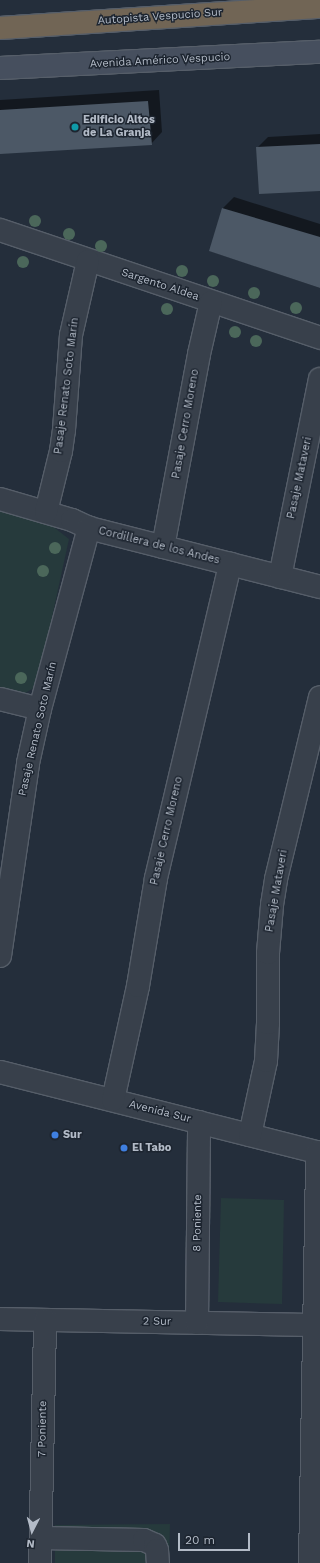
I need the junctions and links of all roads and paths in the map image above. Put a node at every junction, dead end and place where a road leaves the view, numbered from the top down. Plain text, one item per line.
1 (317, 7) edge
2 (0, 28) edge
3 (320, 52) edge
4 (0, 68) edge
5 (0, 230) edge
6 (88, 261) junction
7 (211, 302) junction
8 (320, 338) edge
9 (320, 379) edge
10 (0, 499) edge
11 (46, 512) junction
12 (89, 528) junction
13 (163, 547) junction
14 (230, 564) junction
15 (280, 576) junction
16 (320, 587) edge
17 (320, 697) edge
18 (0, 699) edge
19 (40, 708) junction
20 (0, 956) edge
21 (0, 1072) edge
22 (112, 1100) junction
23 (199, 1122) junction
24 (250, 1135) junction
25 (318, 1152) edge
26 (0, 1319) edge
27 (45, 1320) junction
28 (197, 1323) junction
29 (314, 1325) junction
30 (316, 1458) edge
31 (40, 1538) junction
32 (40, 1563) edge
33 (158, 1563) edge
34 (310, 1563) edge

1 - 2 highway, Autopista Vespucio Sur
3 - 4 main road, Avenida Américo Vespucio
5 - 6 street, Sargento Aldea
6 - 7 street, Sargento Aldea
6 - 11 street, Pasaje Renato Soto Marín
7 - 8 street, Sargento Aldea
7 - 13 street, Pasaje Cerro Moreno
9 - 15 street, Pasaje Mataveri
10 - 11 street, Cordillera de los Andes
11 - 12 street, Cordillera de los Andes
12 - 13 street, Cordillera de los Andes
12 - 19 street, Pasaje Renato Soto Marín
13 - 14 street, Cordillera de los Andes
14 - 15 street, Cordillera de los Andes
14 - 22 street, Pasaje Cerro Moreno
15 - 16 street, Cordillera de los Andes
17 - 24 street, Pasaje Mataveri
18 - 19 street
19 - 20 street, Pasaje Renato Soto Marín
21 - 22 street, Avenida Sur
22 - 23 street, Avenida Sur
23 - 24 street, Avenida Sur
23 - 28 street, 8 Poniente
24 - 25 street, Avenida Sur
25 - 29 street
26 - 27 street, 2 Sur
27 - 28 street, 2 Sur
27 - 31 street, 7 Poniente
28 - 29 street, 2 Sur
29 - 30 street
30 - 34 street
31 - 32 street, 7 Poniente
31 - 33 street

